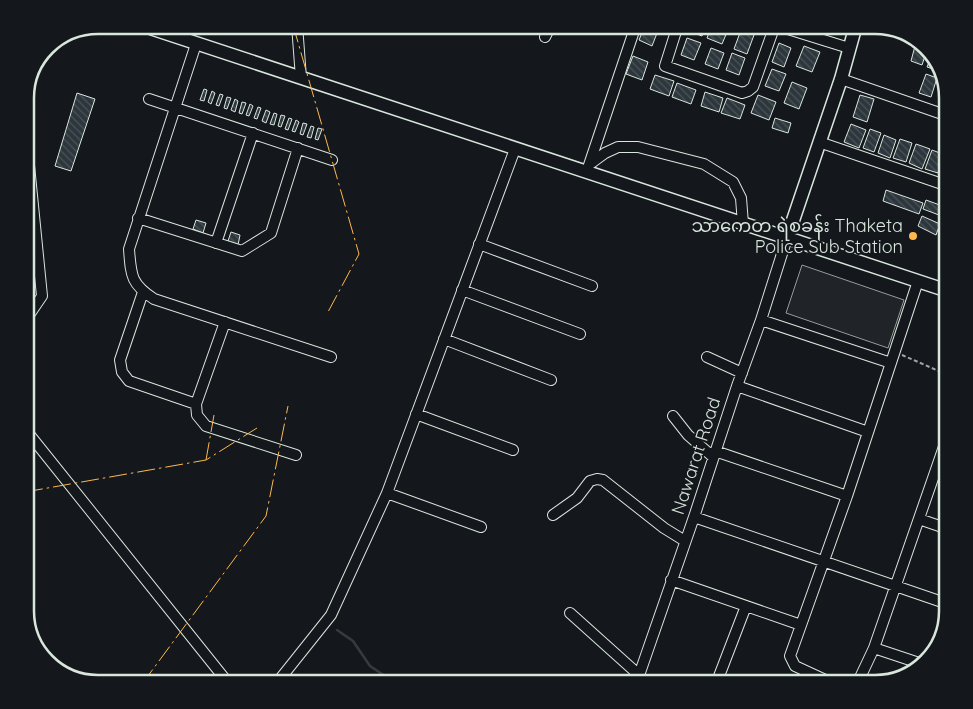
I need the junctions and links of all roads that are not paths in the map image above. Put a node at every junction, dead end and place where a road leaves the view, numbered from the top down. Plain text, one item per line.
1 (167, 34) edge
2 (298, 34) edge
3 (633, 34) edge
4 (675, 34) edge
5 (772, 34) edge
6 (804, 34) edge
7 (853, 34) edge
8 (196, 44) junction
9 (848, 48) junction
10 (301, 78) junction
11 (841, 79) junction
12 (149, 99) dead end
13 (175, 107) junction
14 (939, 113) edge
15 (253, 133) junction
16 (820, 142) junction
17 (298, 148) junction
18 (515, 149) junction
19 (332, 160) dead end
20 (588, 168) junction
21 (939, 183) edge
22 (34, 216) edge
23 (138, 218) junction
24 (743, 224) junction
25 (787, 238) junction
26 (216, 243) junction
27 (480, 244) junction
28 (918, 281) junction
29 (592, 286) dead end
30 (939, 288) edge
31 (462, 290) junction
32 (143, 292) junction
33 (34, 308) edge
34 (761, 320) junction
35 (225, 322) junction
36 (580, 334) dead end
37 (444, 339) junction
38 (331, 357) dead end
39 (707, 357) dead end
40 (891, 363) junction
41 (742, 373) junction
42 (551, 380) dead end
43 (737, 386) junction
44 (196, 404) junction
45 (416, 414) junction
46 (673, 416) dead end
47 (868, 432) junction
48 (34, 440) edge
49 (513, 450) dead end
50 (714, 454) junction
51 (296, 455) dead end
52 (939, 469) edge
53 (387, 493) junction
54 (847, 496) junction
55 (553, 515) dead end
56 (694, 517) junction
57 (919, 519) junction
58 (939, 526) edge
59 (481, 527) dead end
60 (685, 541) junction
61 (824, 562) junction
62 (671, 580) junction
63 (895, 586) junction
64 (939, 601) edge
65 (746, 606) junction
66 (570, 613) dead end
67 (800, 625) junction
68 (874, 648) junction
69 (914, 662) edge
70 (222, 675) edge
71 (283, 675) edge
72 (632, 675) edge
73 (639, 675) edge
74 (720, 675) edge
75 (814, 675) edge
76 (861, 675) edge

1 - 8 main road
2 - 10 street
3 - 20 street
4 - 5 street
6 - 9 street
7 - 9 main road
8 - 10 main road
8 - 13 street
9 - 11 main road
10 - 18 main road
11 - 14 street
11 - 16 main road
12 - 13 street
13 - 15 street
13 - 23 street
15 - 17 street
15 - 26 street
16 - 21 street
16 - 25 main road
17 - 19 street
17 - 26 street
18 - 20 main road
18 - 27 street
20 - 24 main road
20 - 24 street
22 - 33 street
23 - 26 street
23 - 32 street
24 - 25 main road
25 - 28 main road
25 - 34 street, Nawarat Road
27 - 29 street
27 - 31 street
28 - 30 main road
28 - 40 street
31 - 36 street
31 - 37 street
32 - 35 street
32 - 44 street
34 - 40 street
34 - 41 street, Nawarat Road
35 - 38 street
35 - 44 street
37 - 42 street
37 - 45 street
39 - 41 street
40 - 47 street
41 - 43 street, Nawarat Road
43 - 47 street
43 - 50 street, Nawarat Road
44 - 51 street
45 - 49 street
45 - 53 street
46 - 50 street
47 - 54 street
48 - 70 street
50 - 54 street
50 - 56 street, Nawarat Road
52 - 57 street
53 - 59 street
53 - 71 street
54 - 61 street
55 - 60 street
56 - 60 street, Nawarat Road
56 - 61 street
57 - 58 street
57 - 63 street
60 - 62 street, Nawarat Road
61 - 63 street
61 - 67 street
62 - 65 street
62 - 73 street, Nawarat Road
63 - 64 street
63 - 68 street
65 - 67 street
65 - 74 street
66 - 72 street
67 - 75 street
68 - 69 street
68 - 76 street

